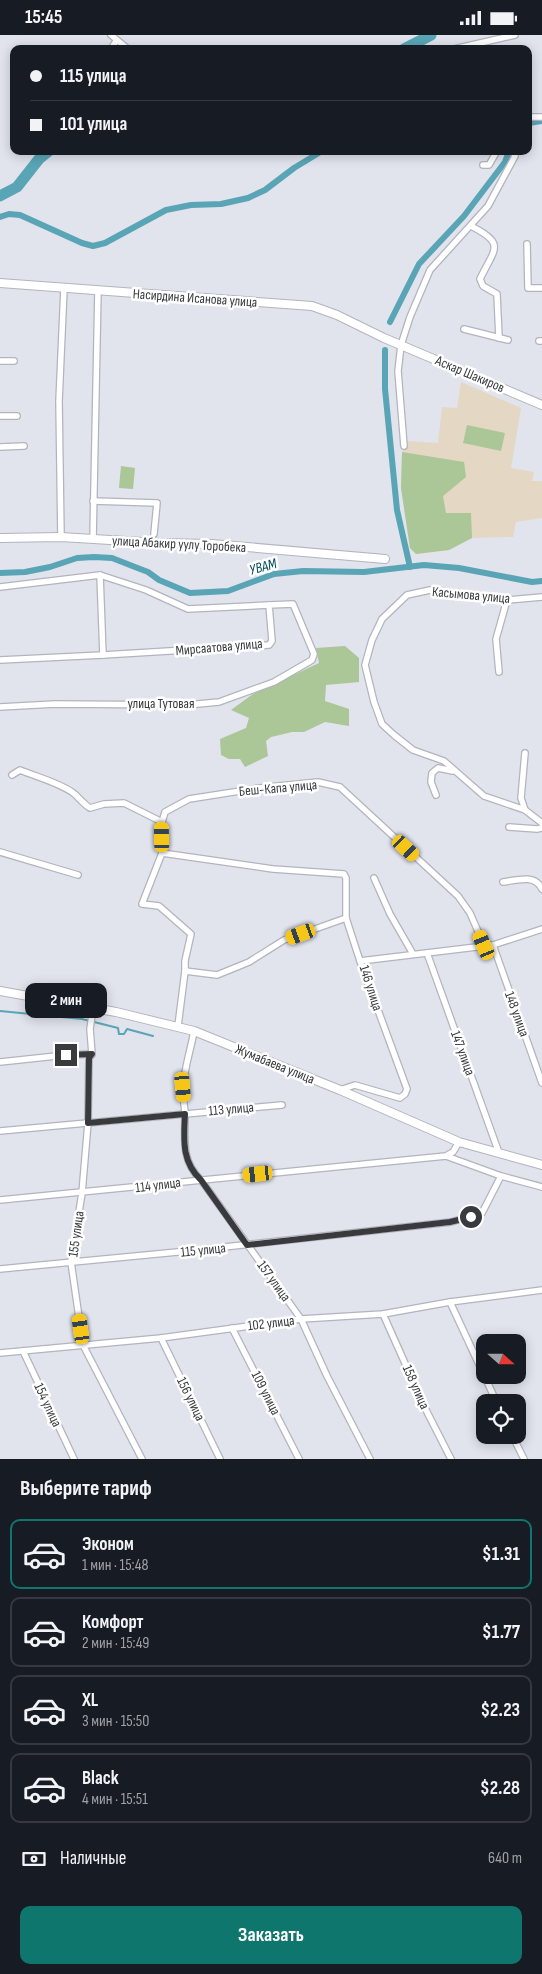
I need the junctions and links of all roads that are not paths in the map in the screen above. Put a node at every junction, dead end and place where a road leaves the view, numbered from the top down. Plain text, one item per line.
1 (111, 35) edge
2 (515, 35) edge
3 (116, 41) junction
4 (113, 45) edge
5 (122, 45) edge
6 (471, 45) edge
7 (495, 155) edge
8 (515, 155) edge
9 (484, 165) dead end
10 (471, 226) junction
11 (526, 244) dead end
12 (0, 283) edge
13 (64, 288) junction
14 (542, 288) edge
15 (98, 290) junction
16 (464, 329) dead end
17 (499, 338) junction
18 (508, 340) dead end
19 (399, 344) junction
20 (0, 361) edge
21 (14, 361) dead end
22 (542, 405) edge
23 (0, 416) edge
24 (18, 416) dead end
25 (24, 446) dead end
26 (404, 446) dead end
27 (0, 447) edge
28 (93, 501) junction
29 (154, 534) dead end
30 (0, 537) edge
31 (61, 537) junction
32 (93, 539) junction
33 (385, 559) dead end
34 (100, 575) junction
35 (0, 587) edge
36 (542, 597) edge
37 (507, 601) junction
38 (269, 605) junction
39 (104, 655) junction
40 (0, 660) edge
41 (499, 672) dead end
42 (0, 707) edge
43 (525, 753) dead end
44 (460, 773) junction
45 (12, 775) dead end
46 (436, 795) dead end
47 (525, 810) junction
48 (162, 822) junction
49 (542, 823) edge
50 (509, 827) dead end
51 (542, 828) edge
52 (0, 852) edge
53 (162, 853) junction
54 (78, 875) dead end
55 (374, 878) dead end
56 (503, 882) dead end
57 (542, 889) edge
58 (346, 918) junction
59 (542, 929) edge
60 (484, 945) junction
61 (493, 945) junction
62 (427, 953) junction
63 (413, 954) junction
64 (360, 961) junction
65 (185, 971) junction
66 (0, 991) edge
67 (93, 1008) junction
68 (178, 1026) junction
69 (194, 1031) junction
70 (92, 1054) junction
71 (0, 1061) edge
72 (542, 1083) edge
73 (340, 1090) junction
74 (282, 1105) dead end
75 (185, 1114) junction
76 (88, 1123) junction
77 (0, 1131) edge
78 (459, 1142) junction
79 (499, 1153) junction
80 (446, 1156) junction
81 (542, 1165) edge
82 (501, 1176) junction
83 (201, 1180) junction
84 (542, 1187) edge
85 (82, 1193) junction
86 (0, 1200) edge
87 (247, 1245) junction
88 (72, 1262) junction
89 (0, 1269) edge
90 (542, 1290) edge
91 (450, 1302) junction
92 (383, 1314) junction
93 (301, 1319) junction
94 (232, 1328) junction
95 (161, 1338) junction
96 (83, 1345) junction
97 (23, 1351) junction
98 (0, 1353) edge
99 (493, 1394) edge
100 (516, 1444) edge
101 (74, 1459) edge
102 (142, 1459) edge
103 (220, 1459) edge
104 (299, 1459) edge
105 (370, 1459) edge
106 (451, 1459) edge
107 (524, 1459) edge

1 - 3 street
2 - 6 street
3 - 4 street
3 - 5 street
7 - 9 street
8 - 10 street
10 - 17 street
10 - 19 street
11 - 14 street
12 - 13 street, Насирдина Исанова улица
13 - 15 street, Насирдина Исанова улица
13 - 31 street
15 - 19 street, Насирдина Исанова улица
15 - 28 street, улица Абакир уулу Торобека
16 - 17 street
17 - 18 street
19 - 22 street, Аскар Шакиров
19 - 26 street
20 - 21 street
23 - 24 street
25 - 27 street
28 - 29 street, улица Абакир уулу Торобека
28 - 32 street, улица Абакир уулу Торобека
30 - 31 street, улица Абакир уулу Торобека
31 - 32 street, улица Абакир уулу Торобека
32 - 33 street, улица Абакир уулу Торобека
34 - 35 street
34 - 38 street
34 - 39 street
36 - 37 street, Касымова улица
37 - 41 street
37 - 44 street, Касымова улица
38 - 39 street, Мирсаатова улица
38 - 42 street, улица Тутовая
39 - 40 street, Мирсаатова улица
43 - 47 street
44 - 46 street
44 - 47 street, Касымова улица
45 - 48 street
47 - 49 street, Касымова улица
48 - 53 street
48 - 60 street, Беш-Капа улица
50 - 51 street
52 - 54 street
53 - 58 street
53 - 65 street
55 - 63 street
56 - 57 street
58 - 64 street
58 - 65 street
59 - 61 street, 146 улица
60 - 61 street, 146 улица
60 - 62 street, 146 улица
61 - 72 street, 148 улица
62 - 63 street, 146 улица
62 - 79 street, 147 улица
63 - 64 street, 146 улица
64 - 73 street, 146 улица
65 - 68 street
66 - 67 street, Жумабаева улица
67 - 68 street, Жумабаева улица
67 - 70 street, 155 улица
68 - 69 street, Жумабаева улица
69 - 73 street, Жумабаева улица
69 - 75 street, 157 улица
70 - 71 street
70 - 76 street, 155 улица
73 - 78 street, Жумабаева улица
74 - 75 street, 113 улица
75 - 76 street, 113 улица
75 - 83 street, 157 улица
76 - 77 street, 113 улица
76 - 85 street, 155 улица
78 - 79 street, Жумабаева улица
78 - 80 street
79 - 81 street, Жумабаева улица
80 - 82 street
80 - 83 street, 114 улица
82 - 84 street
82 - 87 street, 115 улица
83 - 85 street, 114 улица
83 - 87 street, 157 улица
85 - 86 street, 114 улица
85 - 88 street, 155 улица
87 - 88 street, 115 улица
87 - 93 street, 157 улица
88 - 89 street, 115 улица
88 - 96 street, 155 улица
90 - 91 street, 102 улица
91 - 92 street, 102 улица
91 - 99 street
92 - 93 street, 102 улица
92 - 106 street, 158 улица
93 - 94 street, 102 улица
93 - 105 street, 157 улица
94 - 95 street, 102 улица
94 - 104 street, 109 улица
95 - 96 street, 102 улица
95 - 103 street, 156 улица
96 - 97 street, 102 улица
96 - 102 street, 155 улица
97 - 98 street, 102 улица
97 - 101 street, 154 улица
100 - 107 street

